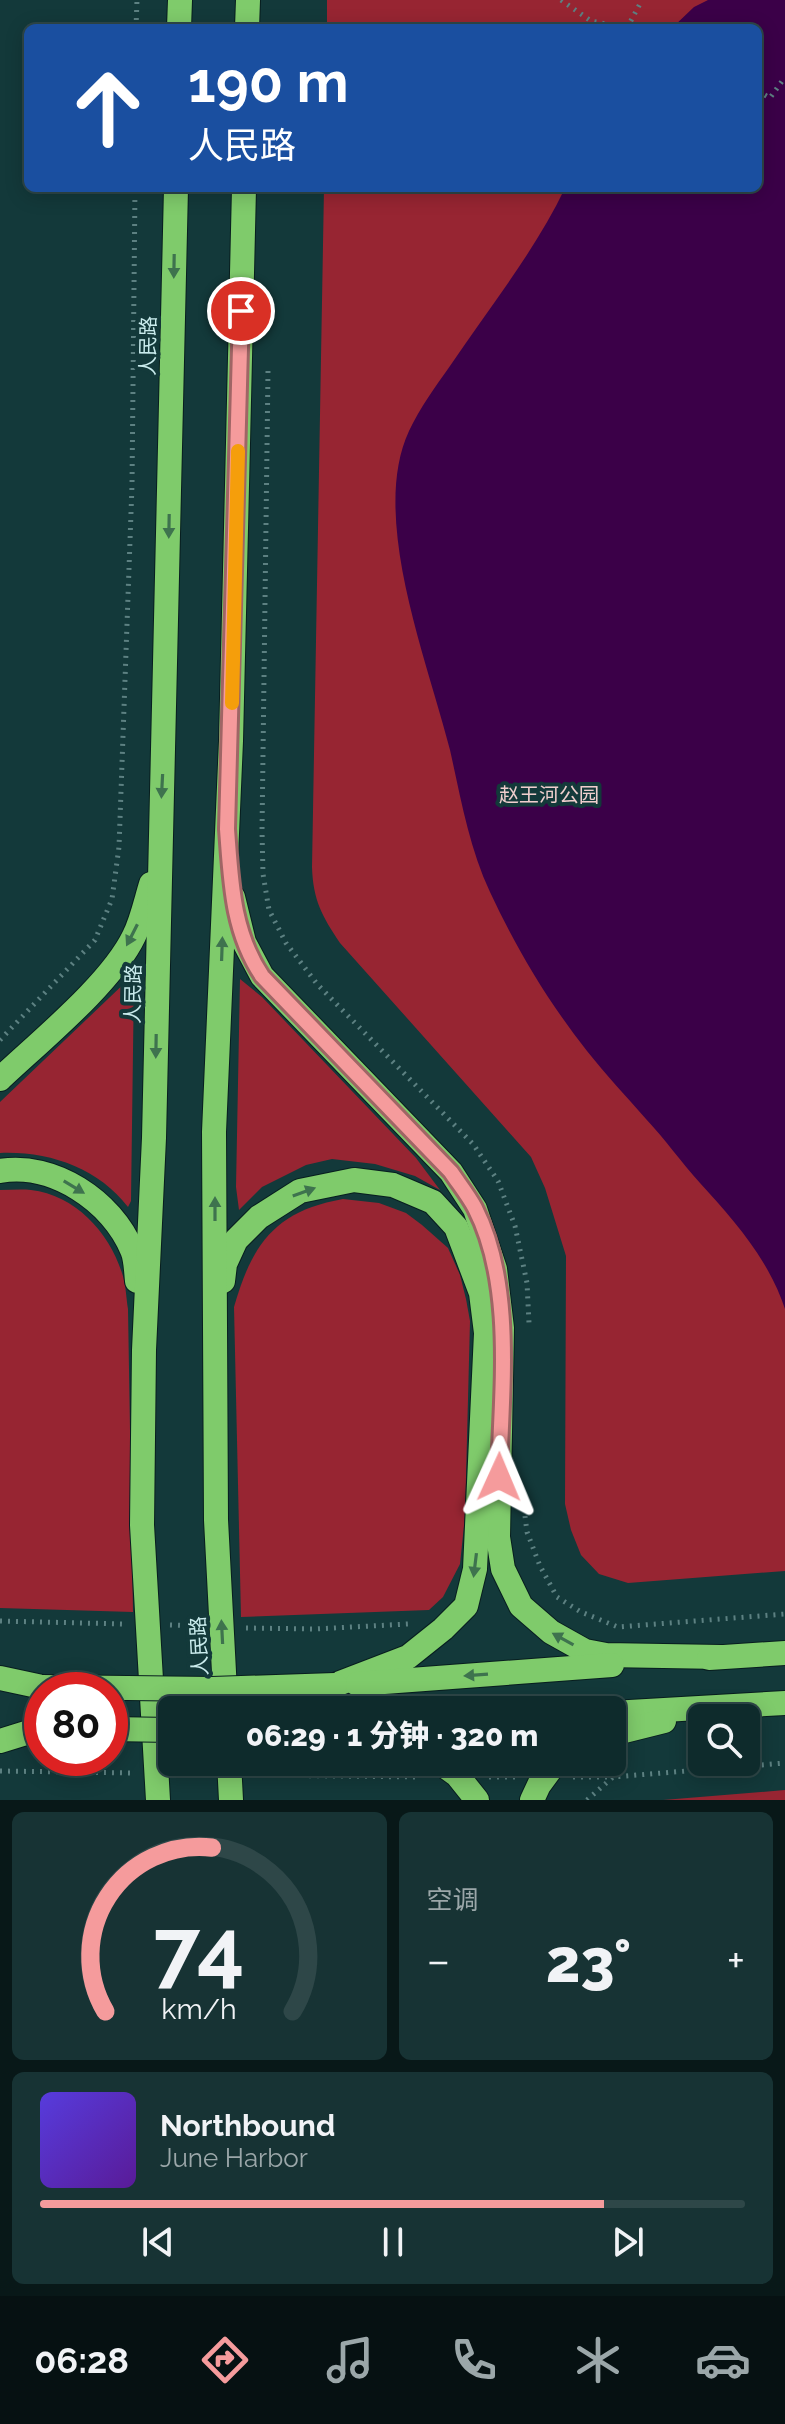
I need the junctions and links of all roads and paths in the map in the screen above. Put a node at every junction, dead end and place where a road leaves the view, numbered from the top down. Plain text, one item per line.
1 (137, 0) edge
2 (180, 0) edge
3 (248, 0) edge
4 (561, 0) edge
5 (642, 0) edge
6 (136, 24) edge
7 (179, 24) edge
8 (247, 24) edge
9 (606, 24) edge
10 (628, 24) edge
11 (785, 77) edge
12 (762, 93) edge
13 (135, 192) edge
14 (176, 192) edge
15 (244, 192) edge
16 (268, 359) dead end
17 (227, 829) junction
18 (160, 834) junction
19 (0, 1040) edge
20 (0, 1079) edge
21 (0, 1171) edge
22 (529, 1325) dead end
23 (215, 1343) junction
24 (144, 1350) junction
25 (525, 1510) dead end
26 (581, 1612) junction
27 (565, 1613) dead end
28 (785, 1614) edge
29 (0, 1621) edge
30 (409, 1623) dead end
31 (126, 1624) dead end
32 (157, 1625) dead end
33 (205, 1626) dead end
34 (236, 1627) dead end
35 (785, 1653) edge
36 (721, 1657) junction
37 (0, 1680) edge
38 (335, 1685) junction
39 (225, 1696) edge
40 (785, 1703) edge
41 (760, 1705) edge
42 (688, 1709) edge
43 (626, 1712) edge
44 (688, 1717) edge
45 (0, 1725) edge
46 (24, 1727) edge
47 (128, 1729) edge
48 (158, 1730) edge
49 (626, 1731) edge
50 (24, 1734) edge
51 (0, 1741) edge
52 (785, 1763) edge
53 (0, 1771) edge
54 (143, 1773) dead end
55 (230, 1776) edge
56 (458, 1776) edge
57 (552, 1776) edge
58 (606, 1776) edge
59 (520, 1777) dead end
60 (613, 1777) junction
61 (475, 1788) edge
62 (158, 1800) edge
63 (231, 1800) edge
64 (532, 1800) edge
65 (587, 1800) edge

1 - 6 path
2 - 7 highway
3 - 8 highway
4 - 9 path
5 - 10 path
11 - 12 path
13 - 19 path
14 -> 18 highway, 人民路
15 - 17 highway, 人民路
16 - 22 path
23 -> 17 highway, 人民路
36 -> 17 highway
18 -> 20 highway
18 -> 24 highway, 人民路
21 -> 24 highway
23 -> 38 highway
39 -> 23 highway, 人民路
24 - 62 highway, 人民路
25 - 26 path
26 - 27 path
26 - 28 path
29 - 31 path
30 - 34 path
32 - 33 path
35 - 36 highway
36 -> 38 highway
37 - 38 highway, bridge
40 - 41 highway
42 - 43 highway
44 - 49 highway
45 - 46 highway
47 - 48 highway, bridge
50 - 51 highway
52 - 60 path
53 - 54 path
55 - 63 highway
56 - 61 highway
57 - 64 highway
58 - 60 path
59 - 61 path
60 - 65 path

